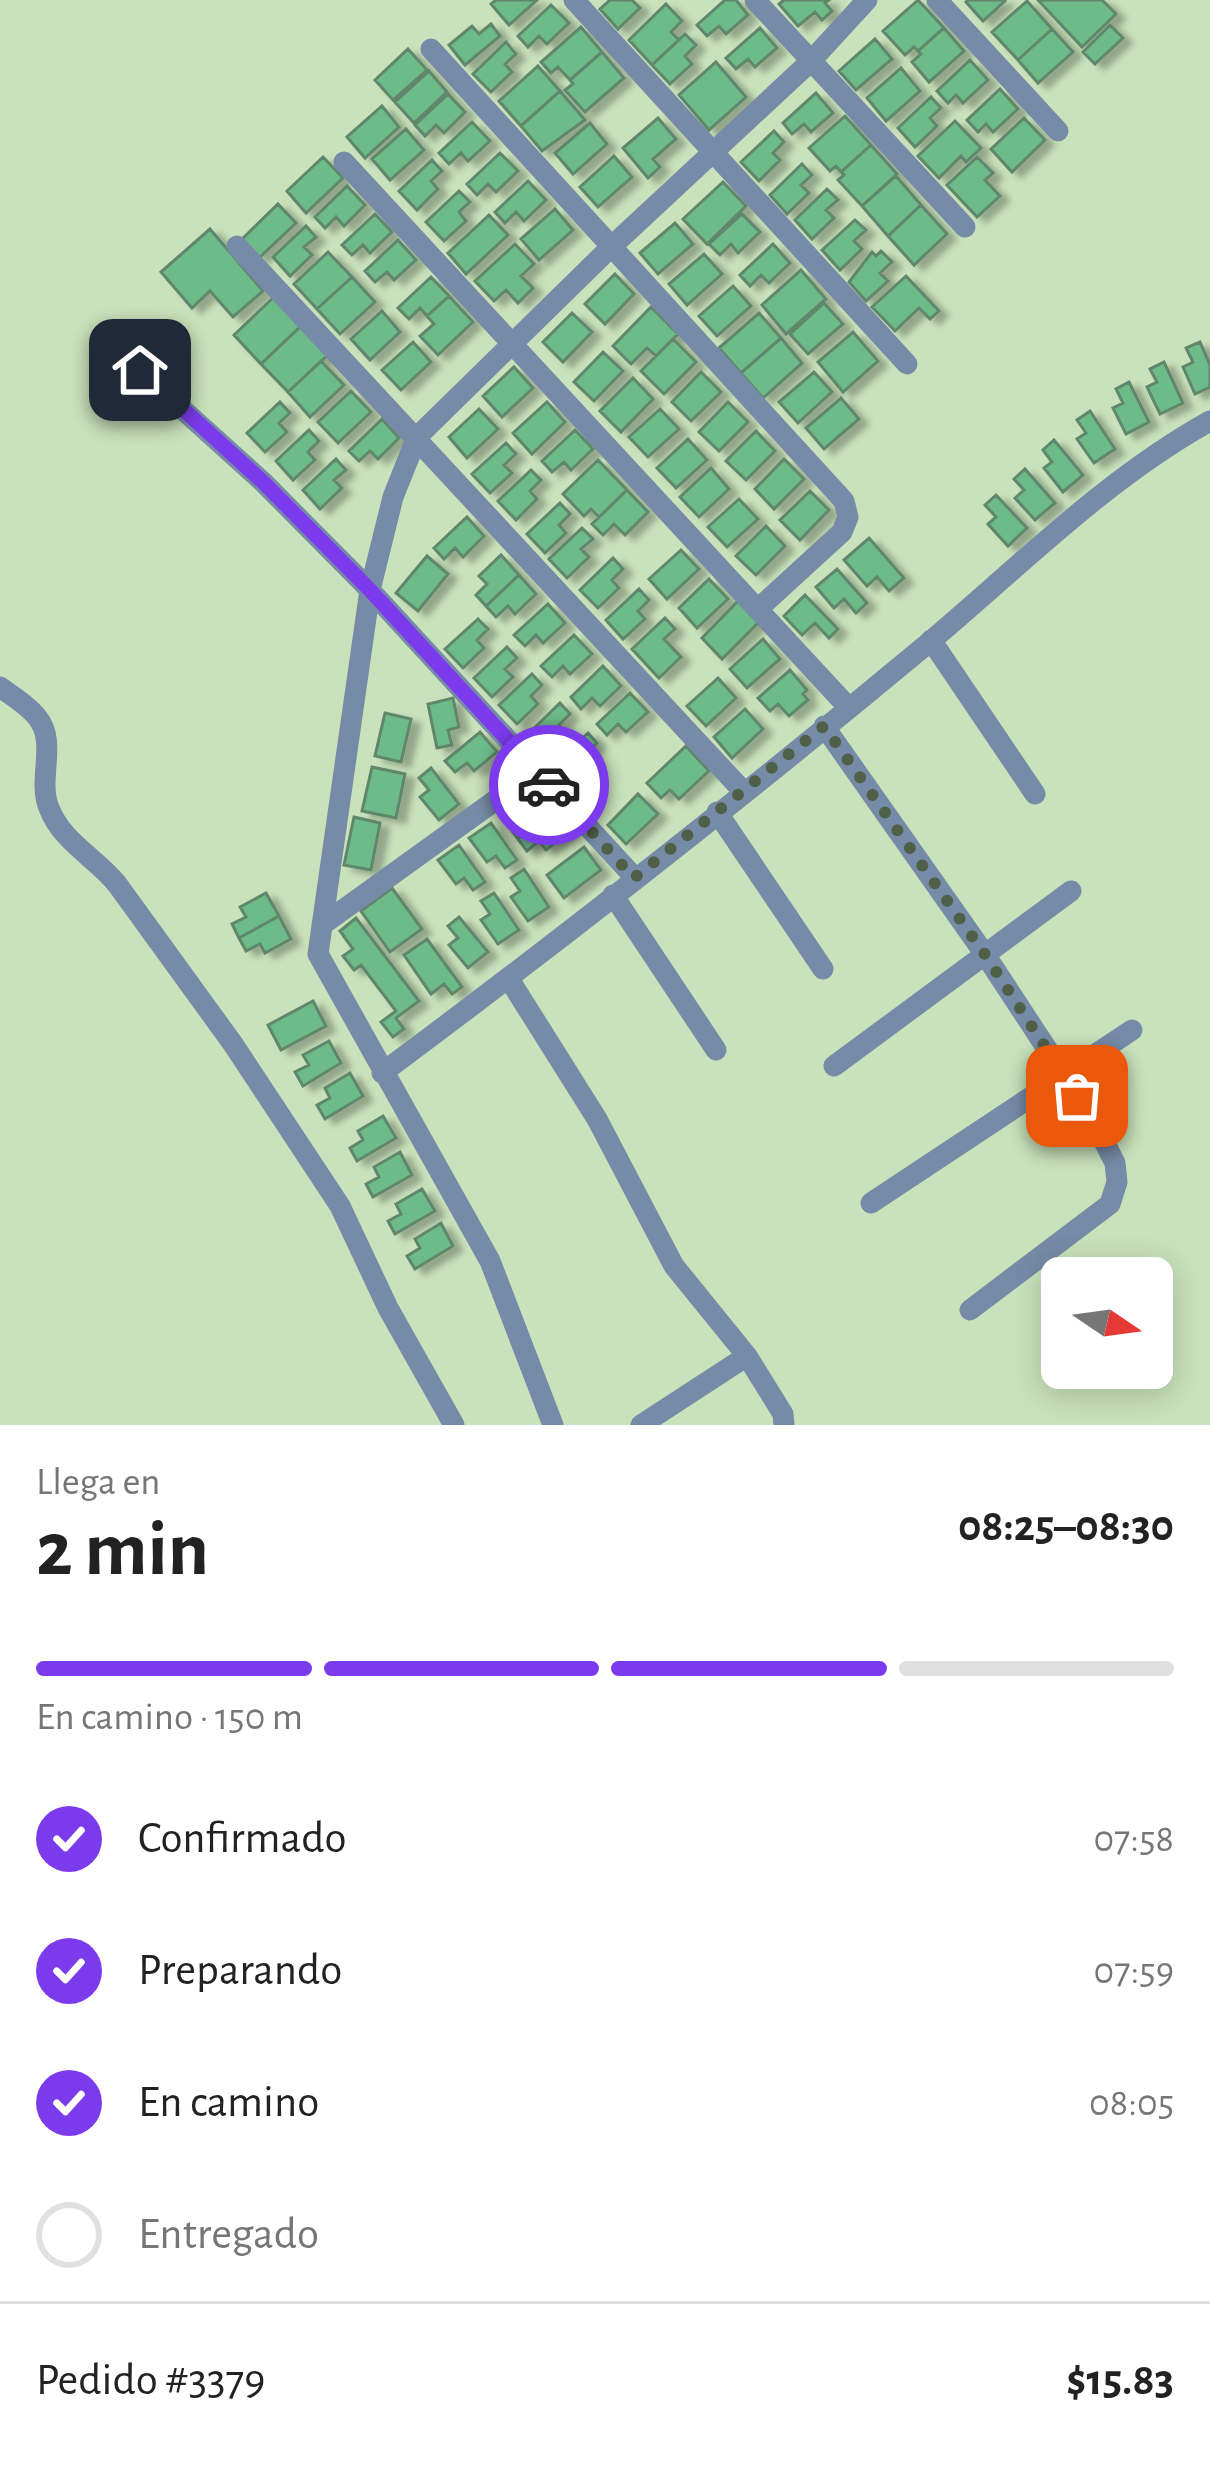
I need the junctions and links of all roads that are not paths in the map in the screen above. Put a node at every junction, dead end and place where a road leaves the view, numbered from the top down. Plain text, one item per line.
1 (574, 0) edge
2 (755, 0) edge
3 (867, 0) edge
4 (937, 0) edge
5 (431, 49) dead end
6 (812, 61) junction
7 (1058, 131) dead end
8 (713, 152) junction
9 (344, 162) dead end
10 (965, 227) dead end
11 (237, 246) dead end
12 (610, 248) junction
13 (512, 343) junction
14 (907, 364) dead end
15 (140, 370) dead end
16 (1210, 421) edge
17 (417, 437) junction
18 (370, 590) junction
19 (759, 608) junction
20 (931, 640) junction
21 (0, 687) edge
22 (848, 707) junction
23 (824, 726) junction
24 (536, 771) junction
25 (743, 791) junction
26 (1035, 794) dead end
27 (717, 812) junction
28 (634, 878) junction
29 (1071, 891) dead end
30 (613, 895) junction
31 (322, 925) junction
32 (986, 956) junction
33 (823, 969) dead end
34 (509, 979) junction
35 (1132, 1030) dead end
36 (716, 1050) dead end
37 (834, 1066) dead end
38 (382, 1073) junction
39 (1063, 1076) junction
40 (871, 1203) dead end
41 (970, 1310) dead end
42 (747, 1356) junction
43 (454, 1425) edge
44 (553, 1425) edge
45 (640, 1425) edge
46 (784, 1425) edge

1 - 8 street
2 - 6 street
3 - 6 street
4 - 7 street
5 - 12 street
6 - 8 street
6 - 10 street
8 - 12 street
8 - 14 street
9 - 13 street
11 - 17 street
12 - 13 street
12 - 19 street
13 - 17 street
13 - 19 street
15 - 18 street
16 - 20 street
17 - 18 street
17 - 25 street
18 - 24 street
18 - 31 street
19 - 22 street
20 - 22 street
20 - 26 street
21 - 43 street
22 - 23 street
23 - 25 street
23 - 32 street
24 - 28 street
24 - 31 street
25 - 27 street
27 - 28 street
27 - 33 street
28 - 30 street
29 - 32 street
30 - 34 street
30 - 36 street
31 - 38 street
32 - 37 street
32 - 39 street
34 - 38 street
34 - 42 street
35 - 39 street
38 - 44 street
39 - 40 street
39 - 41 street
42 - 45 street
42 - 46 street

